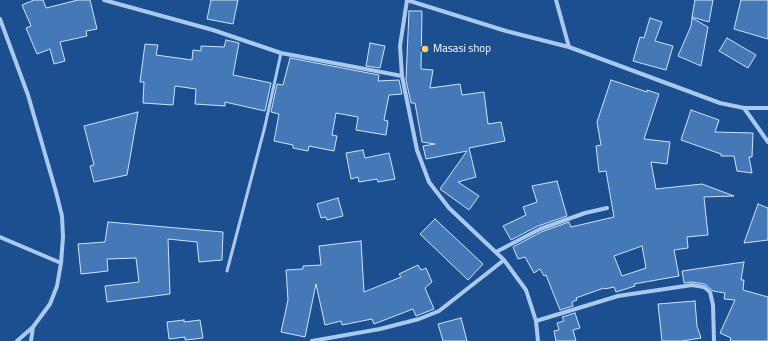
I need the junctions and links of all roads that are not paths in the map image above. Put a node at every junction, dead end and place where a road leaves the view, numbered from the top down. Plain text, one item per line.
1 (104, 0) edge
2 (407, 0) edge
3 (556, 0) edge
4 (0, 19) edge
5 (569, 47) junction
6 (281, 53) junction
7 (402, 76) junction
8 (744, 108) junction
9 (768, 108) edge
10 (768, 142) edge
11 (607, 208) dead end
12 (0, 237) edge
13 (496, 252) junction
14 (504, 260) junction
15 (61, 263) junction
16 (227, 271) dead end
17 (536, 321) junction
18 (33, 327) junction
19 (17, 341) edge
20 (30, 341) edge
21 (312, 341) edge
22 (538, 341) edge
23 (714, 341) edge

1 - 6 street
2 - 5 street
2 - 7 street
3 - 5 street
4 - 15 street
5 - 8 street
6 - 7 street
6 - 16 lane
7 - 13 street
8 - 9 street
8 - 10 street
11 - 13 street
12 - 15 street
13 - 14 street
14 - 17 street
14 - 21 street
15 - 18 street
17 - 22 street
17 - 23 street
18 - 19 street
18 - 20 street

